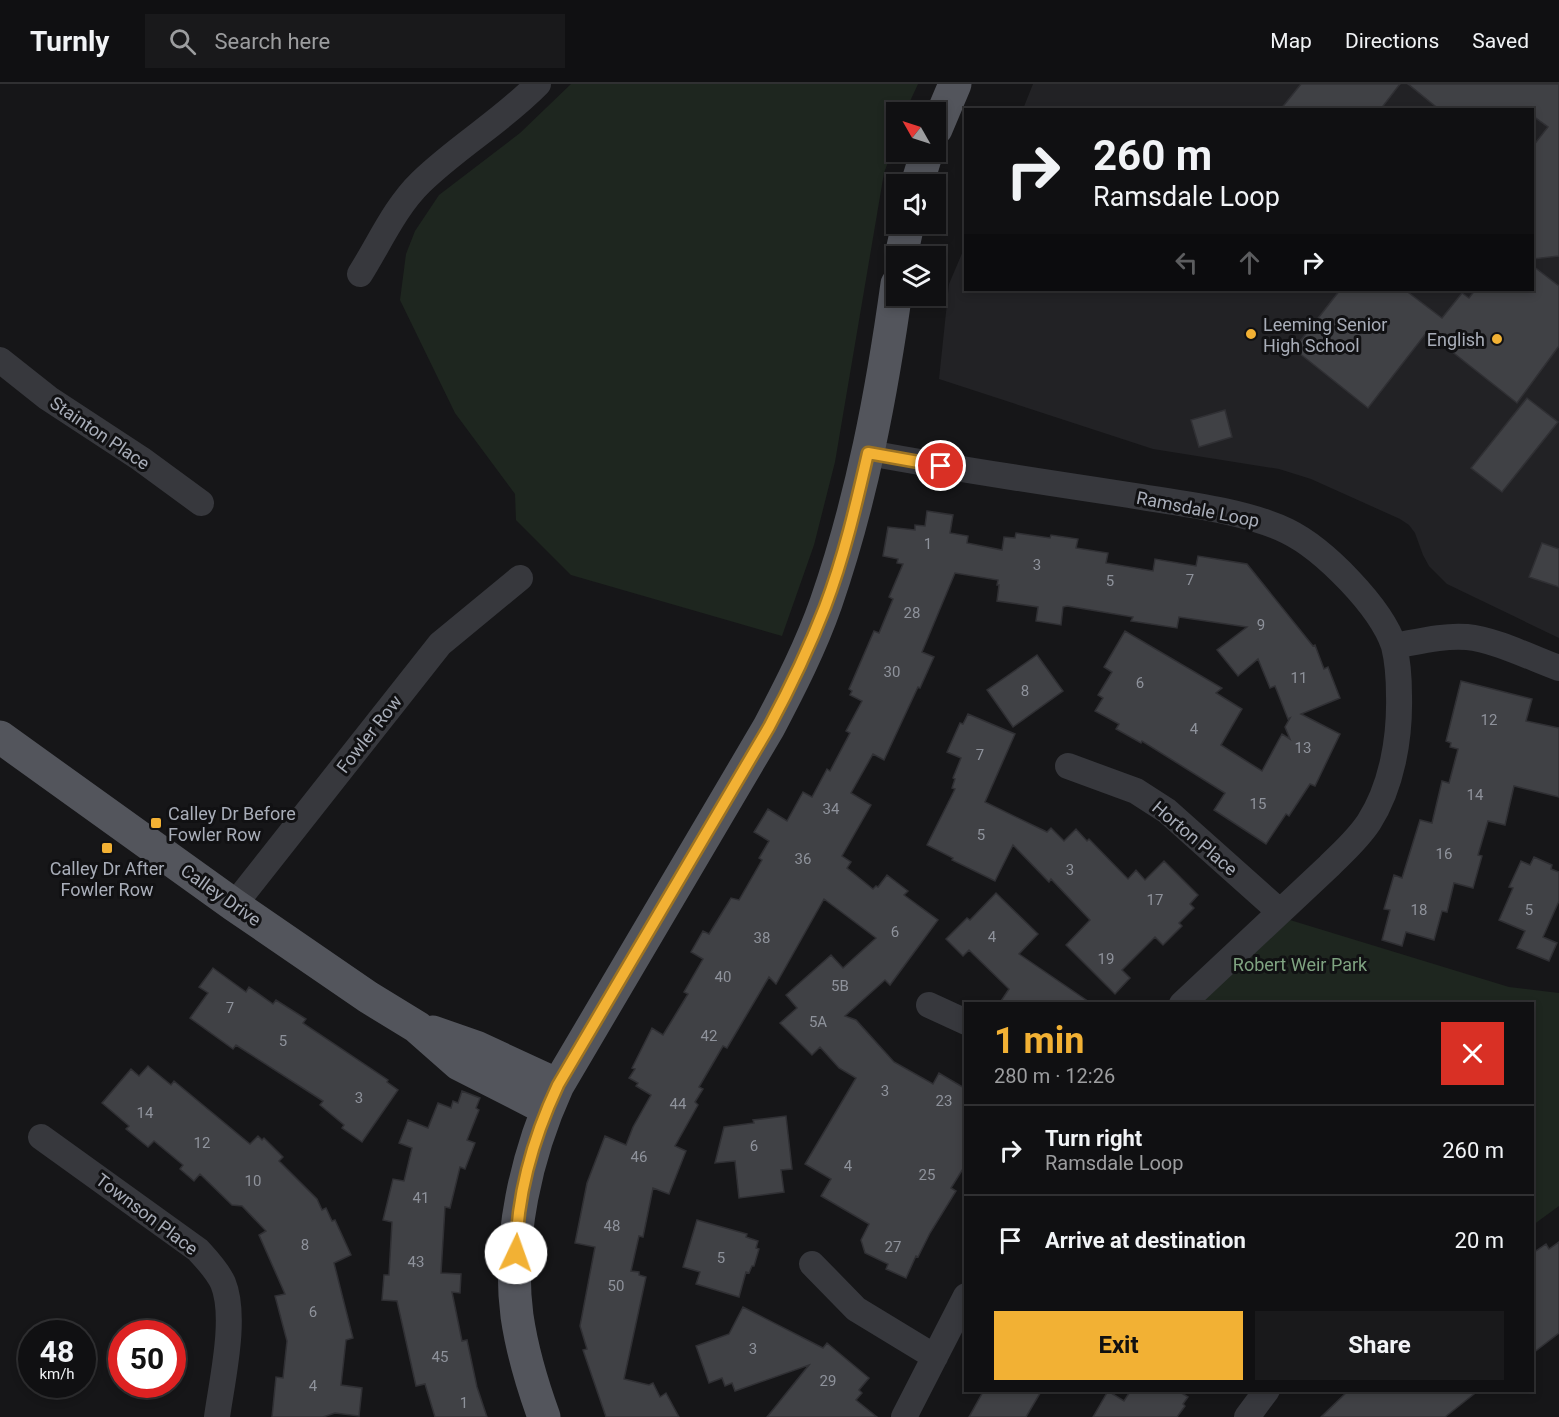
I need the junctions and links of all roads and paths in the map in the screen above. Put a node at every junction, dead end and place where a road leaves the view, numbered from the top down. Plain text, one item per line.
1 (538, 84) edge
2 (955, 84) edge
3 (946, 105) edge
4 (360, 274) dead end
5 (893, 306) edge
6 (0, 360) edge
7 (868, 453) junction
8 (201, 503) dead end
9 (519, 578) dead end
10 (1394, 646) junction
11 (1559, 669) edge
12 (1, 739) edge
13 (1068, 766) dead end
14 (234, 905) junction
15 (1279, 911) junction
16 (1184, 1002) edge
17 (929, 1005) dead end
18 (964, 1021) edge
19 (552, 1097) junction
20 (41, 1137) dead end
21 (812, 1264) dead end
22 (964, 1300) edge
23 (934, 1357) junction
24 (1266, 1392) edge
25 (217, 1417) edge
26 (544, 1417) edge
27 (904, 1417) edge
28 (1247, 1417) edge

1 - 4 street
2 - 3 main road
5 - 7 main road
6 - 8 street, Stainton Place
7 - 10 street, Ramsdale Loop
7 - 19 main road
9 - 14 street, Fowler Row
10 - 11 street
10 - 15 street, Ramsdale Loop
12 - 14 main road, Calley Drive
13 - 15 street, Horton Place
14 - 19 main road, Calley Drive
15 - 16 street, Ramsdale Loop
17 - 18 street
19 - 26 main road
20 - 25 street, Townson Place
21 - 23 street
22 - 23 street
23 - 27 street
24 - 28 street

